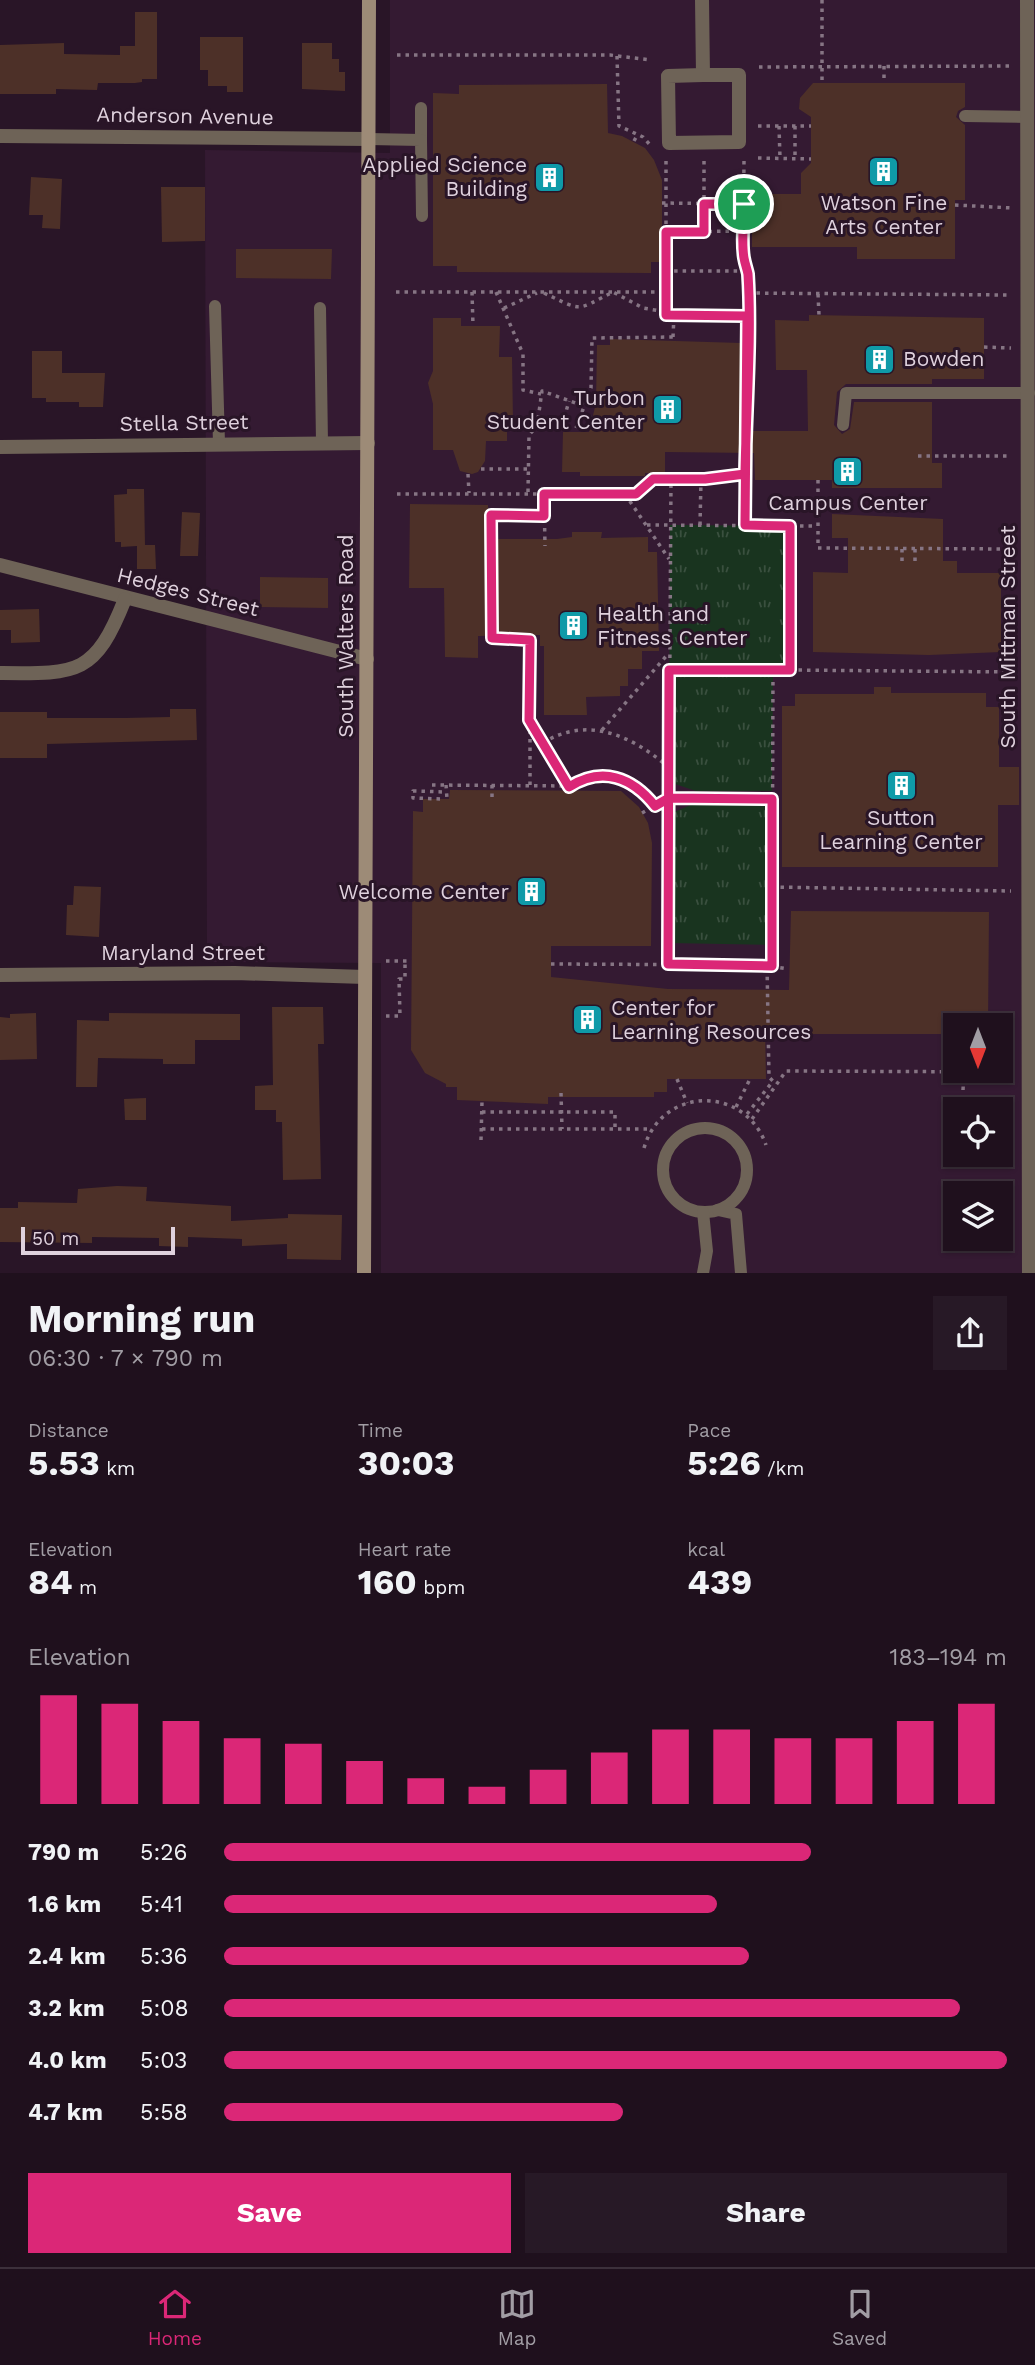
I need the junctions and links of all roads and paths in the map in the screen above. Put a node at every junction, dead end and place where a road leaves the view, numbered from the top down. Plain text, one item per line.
1 (369, 0) edge
2 (702, 0) edge
3 (822, 0) edge
4 (1027, 0) edge
5 (397, 55) dead end
6 (617, 56) junction
7 (652, 60) dead end
8 (822, 66) junction
9 (884, 66) junction
10 (1017, 66) dead end
11 (759, 67) dead end
12 (703, 75) junction
13 (822, 83) dead end
14 (884, 83) dead end
15 (421, 108) dead end
16 (965, 116) dead end
17 (1028, 117) junction
18 (758, 126) dead end
19 (779, 126) junction
20 (794, 126) junction
21 (811, 126) dead end
22 (638, 134) junction
23 (0, 136) edge
24 (369, 139) junction
25 (421, 140) junction
26 (634, 141) dead end
27 (653, 149) dead end
28 (758, 158) dead end
29 (780, 158) junction
30 (794, 159) junction
31 (811, 159) dead end
32 (666, 161) dead end
33 (704, 161) dead end
34 (744, 161) dead end
35 (664, 203) junction
36 (704, 204) junction
37 (744, 204) junction
38 (752, 204) dead end
39 (955, 205) dead end
40 (1015, 207) dead end
41 (422, 216) dead end
42 (744, 231) junction
43 (666, 232) junction
44 (704, 232) junction
45 (1032, 255) edge
46 (666, 271) junction
47 (748, 271) junction
48 (396, 292) dead end
49 (472, 292) junction
50 (496, 292) junction
51 (541, 292) junction
52 (613, 292) junction
53 (666, 292) junction
54 (748, 293) junction
55 (818, 294) junction
56 (1010, 295) dead end
57 (215, 306) dead end
58 (320, 308) dead end
59 (504, 308) junction
60 (666, 312) junction
61 (674, 315) junction
62 (819, 315) dead end
63 (747, 316) junction
64 (473, 326) dead end
65 (984, 347) dead end
66 (1020, 348) dead end
67 (1029, 393) junction
68 (541, 394) junction
69 (569, 401) junction
70 (584, 406) junction
71 (581, 414) junction
72 (593, 418) dead end
73 (843, 425) dead end
74 (562, 426) dead end
75 (576, 428) dead end
76 (219, 443) junction
77 (322, 443) junction
78 (368, 443) junction
79 (0, 447) edge
80 (918, 456) dead end
81 (1020, 456) dead end
82 (481, 469) dead end
83 (529, 469) junction
84 (468, 474) dead end
85 (745, 474) junction
86 (671, 479) junction
87 (701, 479) junction
88 (818, 480) dead end
89 (528, 492) dead end
90 (397, 494) dead end
91 (468, 494) junction
92 (544, 494) junction
93 (625, 494) junction
94 (544, 516) junction
95 (647, 525) junction
96 (670, 525) junction
97 (700, 525) junction
98 (745, 525) junction
99 (790, 526) junction
100 (817, 526) junction
101 (545, 546) dead end
102 (902, 548) junction
103 (915, 548) junction
104 (1018, 549) dead end
105 (670, 560) junction
106 (902, 561) dead end
107 (915, 561) dead end
108 (0, 565) edge
109 (125, 598) junction
110 (669, 653) junction
111 (367, 659) junction
112 (669, 670) junction
113 (773, 670) junction
114 (790, 670) junction
115 (1015, 672) dead end
116 (0, 673) edge
117 (1031, 684) edge
118 (529, 720) junction
119 (601, 731) junction
120 (543, 743) junction
121 (669, 767) junction
122 (432, 785) dead end
123 (446, 785) junction
124 (492, 785) junction
125 (530, 785) junction
126 (569, 787) junction
127 (446, 792) junction
128 (669, 798) junction
129 (440, 799) dead end
130 (447, 799) dead end
131 (772, 799) junction
132 (492, 800) dead end
133 (655, 806) junction
134 (642, 813) dead end
135 (772, 887) junction
136 (1013, 891) dead end
137 (386, 961) dead end
138 (405, 961) junction
139 (411, 961) dead end
140 (551, 964) dead end
141 (668, 964) junction
142 (769, 966) junction
143 (788, 969) dead end
144 (1032, 974) edge
145 (0, 975) edge
146 (365, 977) junction
147 (386, 1016) dead end
148 (943, 1071) edge
149 (677, 1079) dead end
150 (750, 1079) dead end
151 (963, 1083) edge
152 (963, 1090) dead end
153 (561, 1093) dead end
154 (482, 1101) dead end
155 (687, 1103) junction
156 (736, 1107) junction
157 (482, 1112) junction
158 (562, 1112) junction
159 (747, 1115) junction
160 (752, 1119) junction
161 (482, 1129) junction
162 (562, 1129) junction
163 (615, 1129) junction
164 (651, 1129) junction
165 (481, 1140) dead end
166 (766, 1145) dead end
167 (644, 1148) dead end
168 (718, 1210) junction
169 (703, 1212) junction
170 (364, 1273) edge
171 (703, 1273) edge
172 (740, 1273) edge
173 (1029, 1273) edge

1 - 24 main road, South Walters Road
2 - 12 street
3 - 8 path
4 - 17 street, South Mittman Street
5 - 6 path
6 - 7 path
6 - 22 path
8 - 9 path
8 - 11 path
8 - 13 path
9 - 10 path
9 - 14 path
12 - 12 street
15 - 25 lane
16 - 17 lane
17 - 45 street, South Mittman Street
18 - 19 path
19 - 20 path
19 - 29 path
20 - 21 path
20 - 30 path
22 - 26 path
22 - 27 path
23 - 24 street, Anderson Avenue
24 - 25 lane
24 - 78 main road, South Walters Road
25 - 41 lane
28 - 29 path
29 - 30 path
30 - 31 path
32 - 35 path
33 - 36 path
34 - 37 path
35 - 36 path
35 - 43 path
36 - 37 path
36 - 44 path
37 - 38 path
37 - 42 path
39 - 40 path
42 - 44 path
42 - 47 path
43 - 44 path
43 - 46 path
45 - 67 street, South Mittman Street
46 - 47 path
46 - 53 path
47 - 54 path
48 - 49 path
49 - 50 path
49 - 64 path
50 - 51 path
50 - 59 path
51 - 52 path
51 - 52 path
51 - 59 path
52 - 53 path
52 - 60 path
53 - 60 path
54 - 55 path
54 - 63 path
55 - 56 path
55 - 62 path
57 - 76 lane
58 - 77 lane
59 - 68 path
60 - 61 path
61 - 63 path
61 - 70 path
63 - 85 path
65 - 66 path
67 - 73 lane
67 - 117 street, South Mittman Street
68 - 69 path
68 - 83 path
69 - 70 path
69 - 74 path
70 - 71 path
71 - 72 path
71 - 75 path
76 - 77 street, Stella Street
76 - 79 street, Stella Street
77 - 78 street, Stella Street
78 - 111 main road, South Walters Road
80 - 81 path
82 - 83 path
83 - 89 path
84 - 91 path
85 - 87 path
85 - 98 path
86 - 87 path
86 - 93 path
86 - 96 path
87 - 97 path
88 - 100 path
90 - 91 path
91 - 92 path
92 - 93 path
92 - 94 path
93 - 95 path
94 - 101 path
94 - 118 path
95 - 96 path
95 - 105 path
96 - 97 path
96 - 105 path
97 - 98 path
98 - 99 path
99 - 100 path
99 - 114 path
100 - 102 path
102 - 103 path
102 - 106 path
103 - 104 path
103 - 107 path
105 - 110 path
108 - 109 street, Hedges Street
109 - 111 street, Hedges Street
109 - 116 street
110 - 112 path
110 - 119 path
111 - 146 main road, South Walters Road
112 - 113 path
112 - 121 path
113 - 114 path
113 - 131 path
114 - 115 path
117 - 144 street, South Mittman Street
118 - 120 path
118 - 125 path
119 - 120 path
119 - 121 path
120 - 126 path
121 - 128 path
122 - 123 path
123 - 124 path
123 - 127 path
124 - 125 path
124 - 132 path
125 - 126 path
126 - 133 path
127 - 129 path
127 - 130 path
128 - 131 path
128 - 133 path
128 - 141 path
131 - 135 path
133 - 134 path
135 - 136 path
135 - 142 path
137 - 138 path
138 - 139 path
138 - 147 path
140 - 141 path
141 - 142 path
142 - 143 path
142 - 159 path
144 - 173 street, South Mittman Street
145 - 146 street, Maryland Street
146 - 170 main road, South Walters Road
148 - 160 path
149 - 155 path
150 - 156 path
151 - 152 path
153 - 158 path
154 - 157 path
155 - 156 path
155 - 164 path
156 - 159 path
157 - 158 path
157 - 161 path
158 - 162 path
158 - 163 path
159 - 160 path
160 - 166 path
161 - 162 path
161 - 165 path
162 - 163 path
163 - 164 path
164 - 167 path
168 - 169 lane
168 - 169 lane
168 - 172 lane
169 - 171 lane

